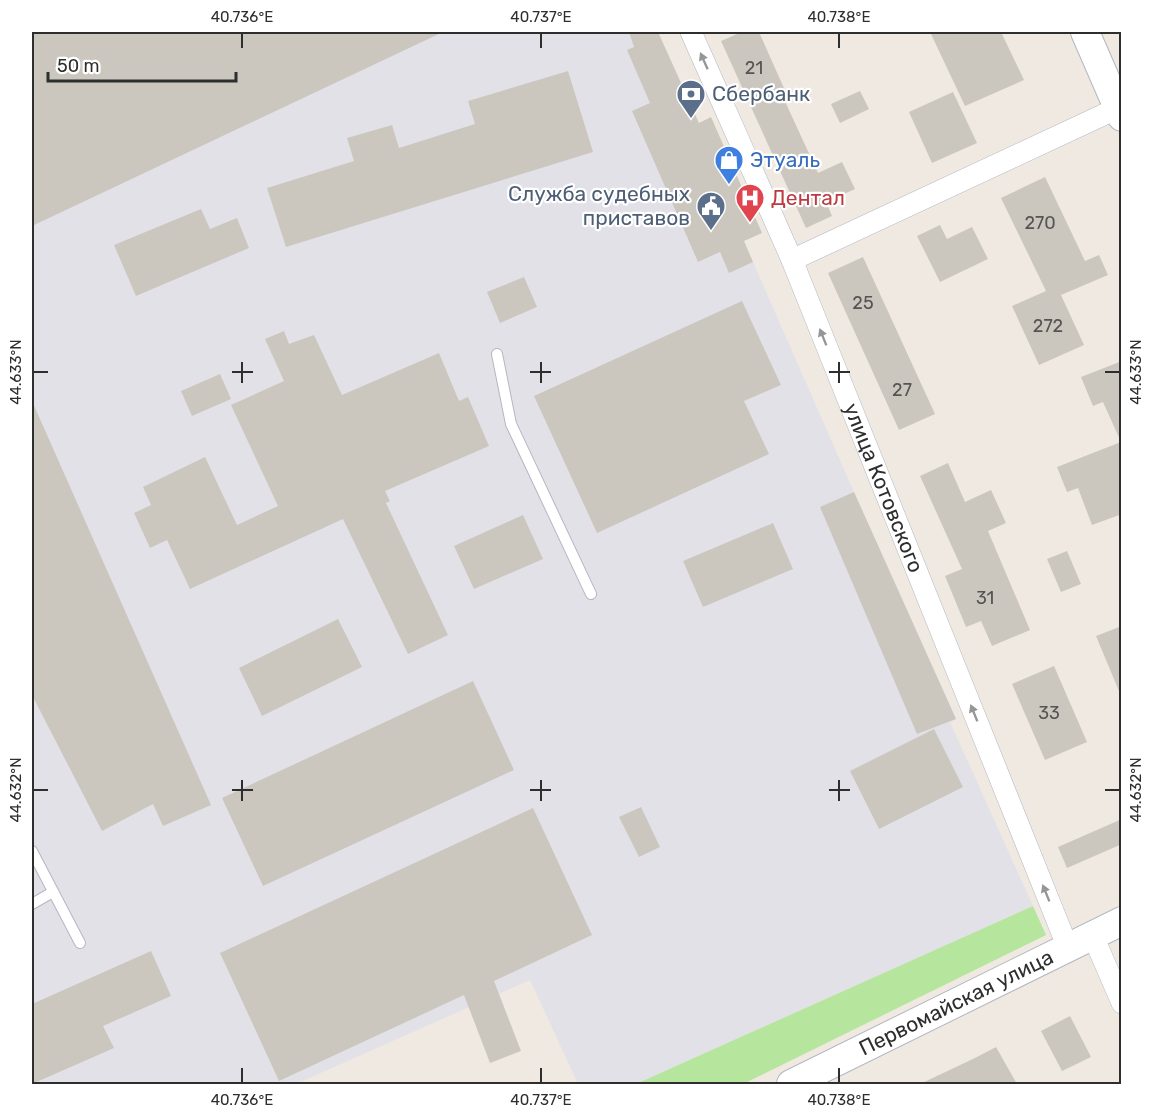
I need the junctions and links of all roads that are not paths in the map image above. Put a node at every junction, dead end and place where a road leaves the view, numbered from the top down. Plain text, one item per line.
1 (691, 32) edge
2 (1085, 32) edge
3 (1120, 112) edge
4 (792, 260) junction
5 (497, 354) dead end
6 (591, 594) dead end
7 (32, 851) edge
8 (53, 892) junction
9 (32, 904) edge
10 (1122, 921) edge
11 (1081, 942) junction
12 (80, 943) dead end
13 (1122, 1003) edge
14 (791, 1084) edge

4 -> 1 street, улица Котовского
2 - 3 street
3 - 4 street
11 -> 4 street, улица Котовского
5 - 6 lane
7 - 8 lane
8 - 9 lane
8 - 12 lane
10 - 11 street, Первомайская улица
11 - 13 street, улица Котовского
11 - 14 street, Первомайская улица

